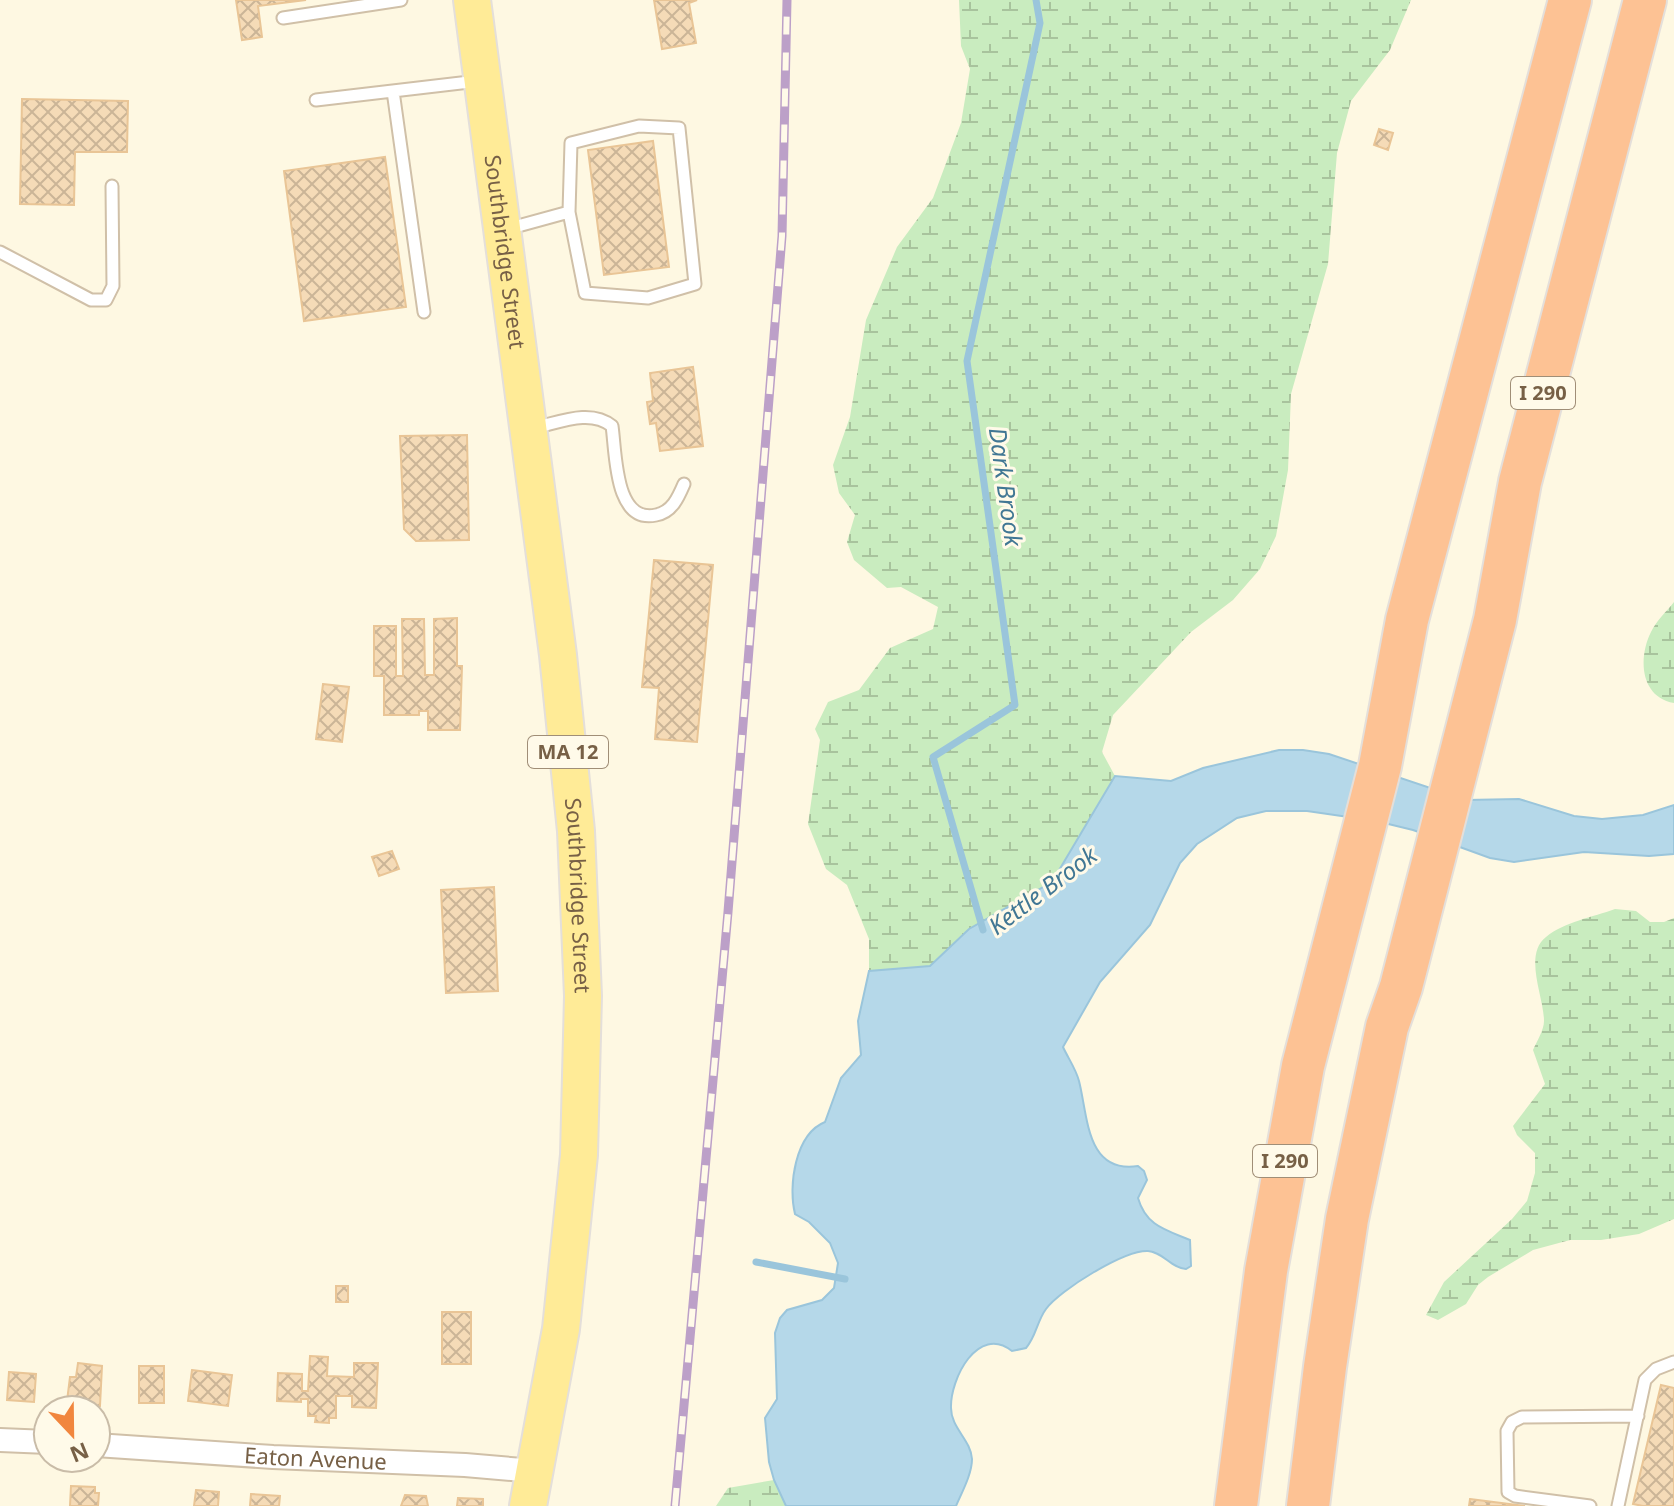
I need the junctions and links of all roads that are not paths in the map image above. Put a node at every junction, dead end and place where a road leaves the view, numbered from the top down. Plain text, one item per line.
1 (401, 0) edge
2 (472, 0) edge
3 (1570, 0) edge
4 (1645, 0) edge
5 (283, 18) dead end
6 (483, 81) junction
7 (393, 91) junction
8 (316, 100) dead end
9 (112, 186) dead end
10 (569, 212) junction
11 (503, 230) junction
12 (0, 252) edge
13 (424, 312) dead end
14 (529, 429) junction
15 (684, 484) dead end
16 (1674, 1362) edge
17 (1638, 1416) junction
18 (0, 1440) edge
19 (32, 1441) edge
20 (112, 1446) edge
21 (534, 1471) junction
22 (528, 1506) edge
23 (1236, 1506) edge
24 (1308, 1506) edge
25 (1590, 1506) edge
26 (1618, 1506) edge

1 - 5 lane
2 - 6 main road, Southbridge Street / MA 12
3 - 23 highway, I 290
4 - 24 highway, I 290
6 - 7 lane
6 - 11 main road, Southbridge Street / MA 12
7 - 8 lane
7 - 13 lane
9 - 12 lane
10 - 10 lane
10 - 11 lane
11 - 14 main road, Southbridge Street / MA 12
14 - 15 lane
14 - 21 main road, Southbridge Street / MA 12
16 - 17 lane
17 - 25 lane
17 - 26 lane
18 - 19 street
20 - 21 street, Eaton Avenue
21 - 22 main road, Southbridge Street / MA 12

